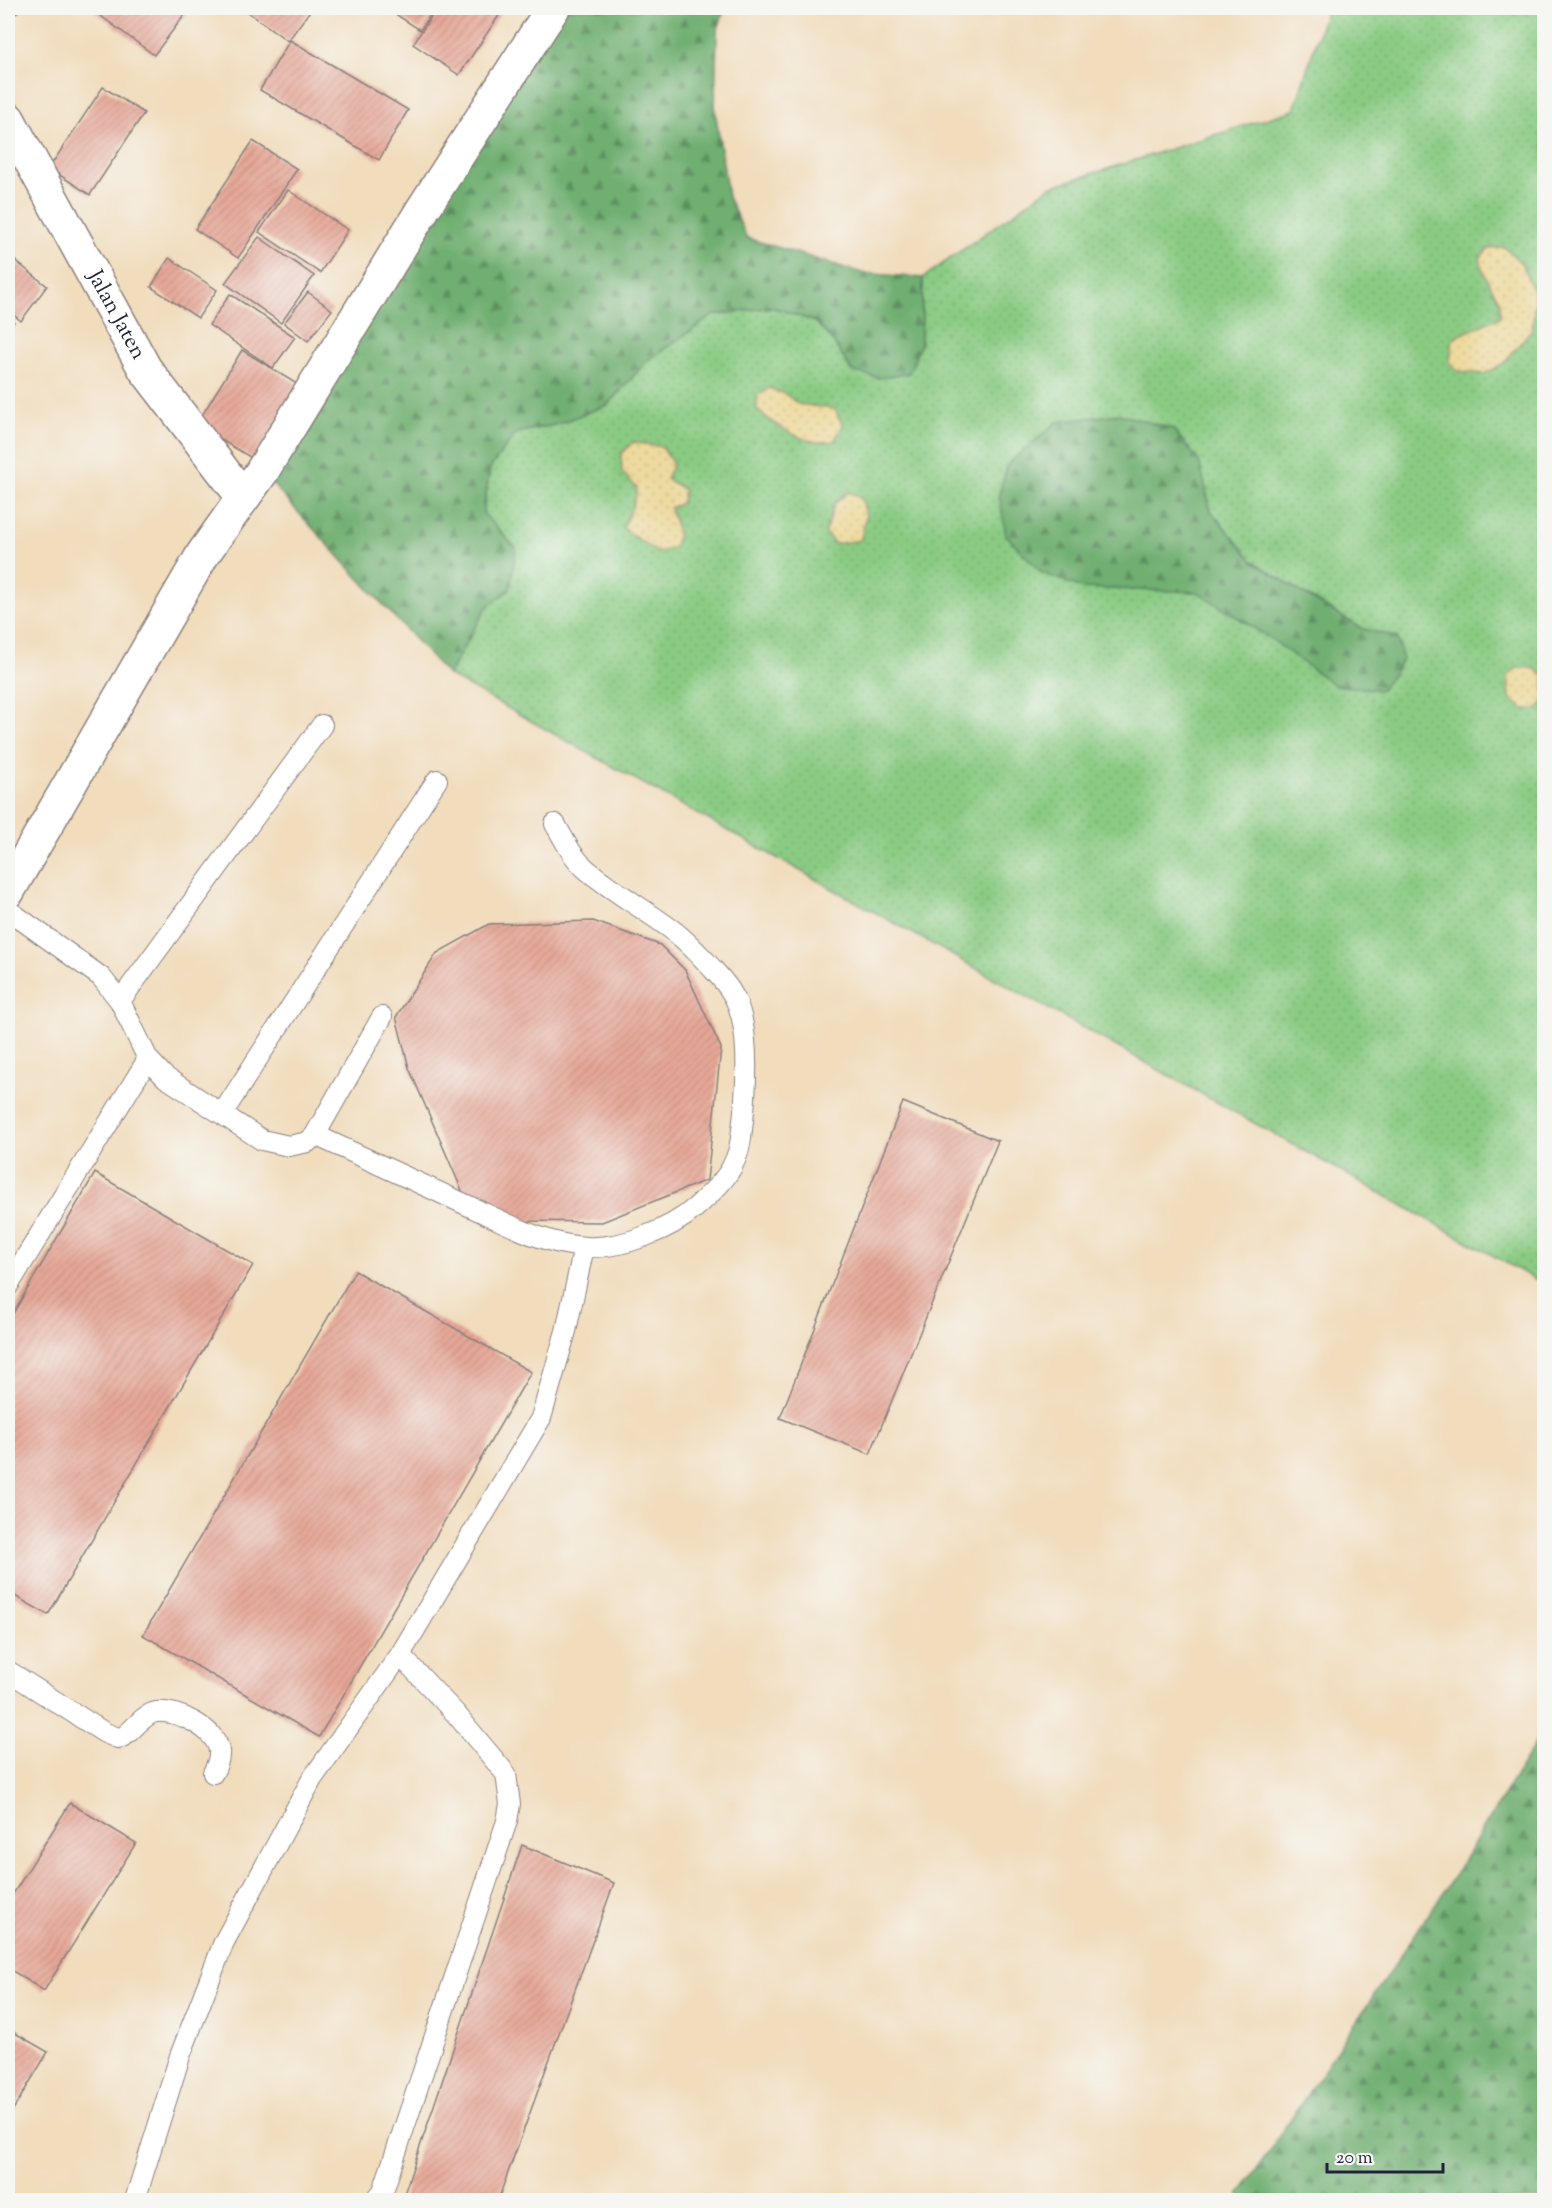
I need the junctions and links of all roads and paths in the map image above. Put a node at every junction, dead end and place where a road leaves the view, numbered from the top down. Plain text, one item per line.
1 (553, 8) edge
2 (8, 119) edge
3 (243, 497) junction
4 (322, 725) dead end
5 (437, 780) dead end
6 (555, 824) dead end
7 (8, 891) edge
8 (8, 910) edge
9 (120, 1001) junction
10 (382, 1017) dead end
11 (148, 1059) junction
12 (222, 1114) junction
13 (315, 1135) junction
14 (584, 1247) junction
15 (8, 1286) edge
16 (399, 1655) junction
17 (8, 1671) edge
18 (213, 1773) dead end
19 (135, 2200) edge
20 (376, 2200) edge

1 - 3 main road
2 - 3 main road, Jalan Jaten
3 - 7 main road
4 - 9 lane
5 - 12 lane
6 - 14 lane
8 - 9 lane
9 - 11 lane
10 - 13 lane
11 - 12 lane
11 - 15 lane
12 - 13 lane
13 - 14 lane
14 - 16 lane
16 - 19 lane
16 - 20 lane
17 - 18 lane

